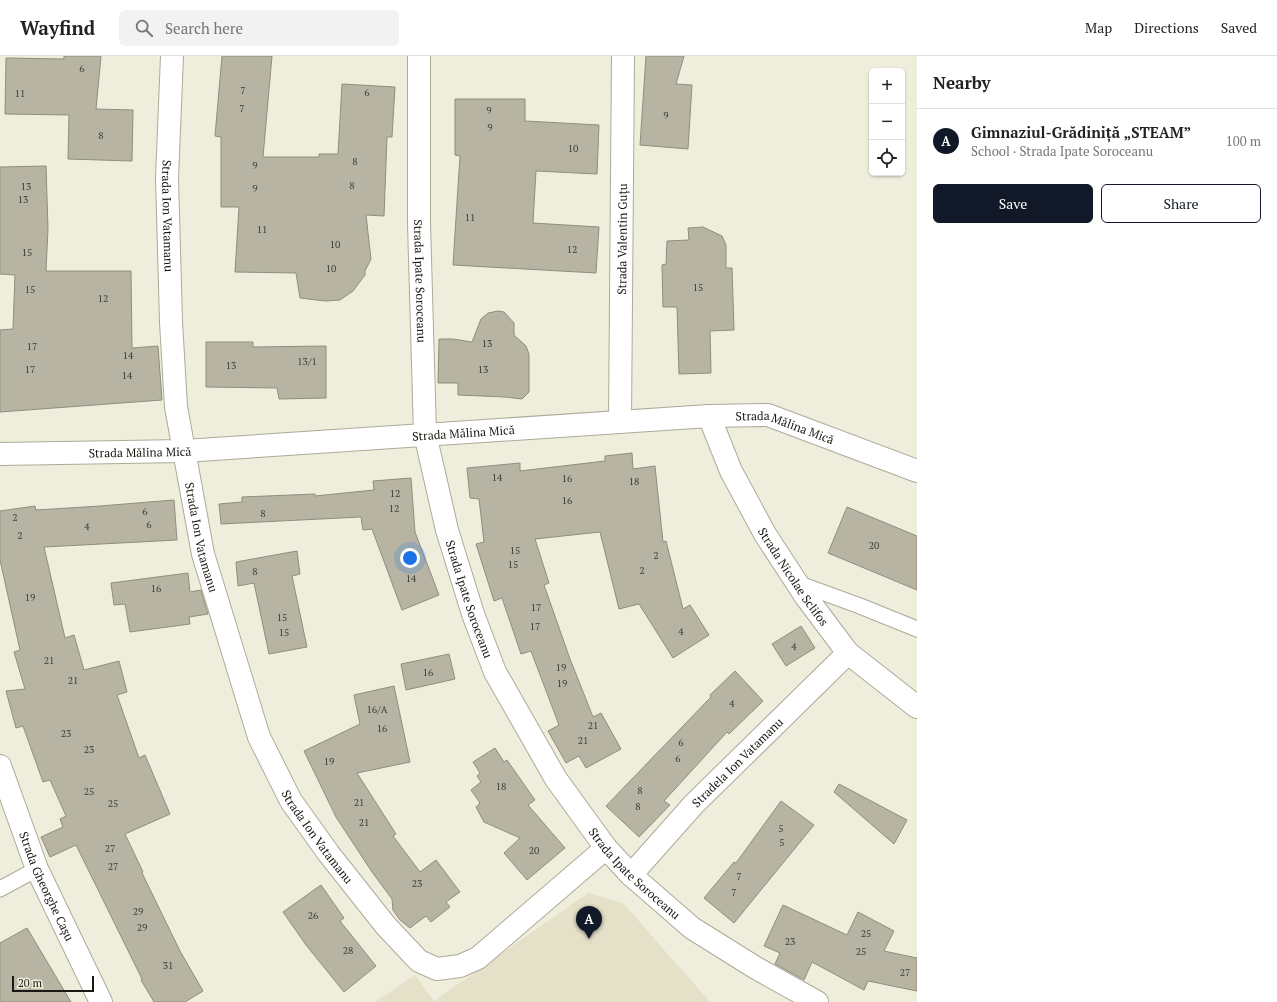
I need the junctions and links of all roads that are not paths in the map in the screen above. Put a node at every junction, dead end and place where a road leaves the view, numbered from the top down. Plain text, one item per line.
1 (172, 56) edge
2 (419, 56) edge
3 (623, 56) edge
4 (709, 416) junction
5 (620, 422) junction
6 (425, 434) junction
7 (184, 451) junction
8 (0, 454) edge
9 (917, 471) edge
10 (797, 583) junction
11 (917, 628) edge
12 (848, 653) junction
13 (917, 707) edge
14 (0, 766) edge
15 (606, 848) junction
16 (37, 869) junction
17 (630, 875) junction
18 (0, 889) edge
19 (101, 1002) edge
20 (817, 1002) edge

1 - 7 street, Strada Ion Vatamanu
2 - 6 street, Strada Ipate Soroceanu
3 - 5 street, Strada Valentin Guțu
4 - 5 street, Strada Mălina Mică
4 - 9 street, Strada Mălina Mică
4 - 10 street, Strada Nicolae Sclifos
5 - 6 street, Strada Mălina Mică
6 - 7 street, Strada Mălina Mică
6 - 15 street, Strada Ipate Soroceanu
7 - 8 street, Strada Mălina Mică
7 - 15 street, Strada Ion Vatamanu
10 - 11 lane
10 - 12 street, Strada Nicolae Sclifos
12 - 13 street, Strada Nicolae Sclifos
12 - 17 street, Stradela Ion Vatamanu
14 - 16 street, Strada Gheorghe Cașu
15 - 17 street, Strada Ipate Soroceanu
16 - 18 lane
16 - 19 street, Strada Gheorghe Cașu
17 - 20 street, Strada Ipate Soroceanu

